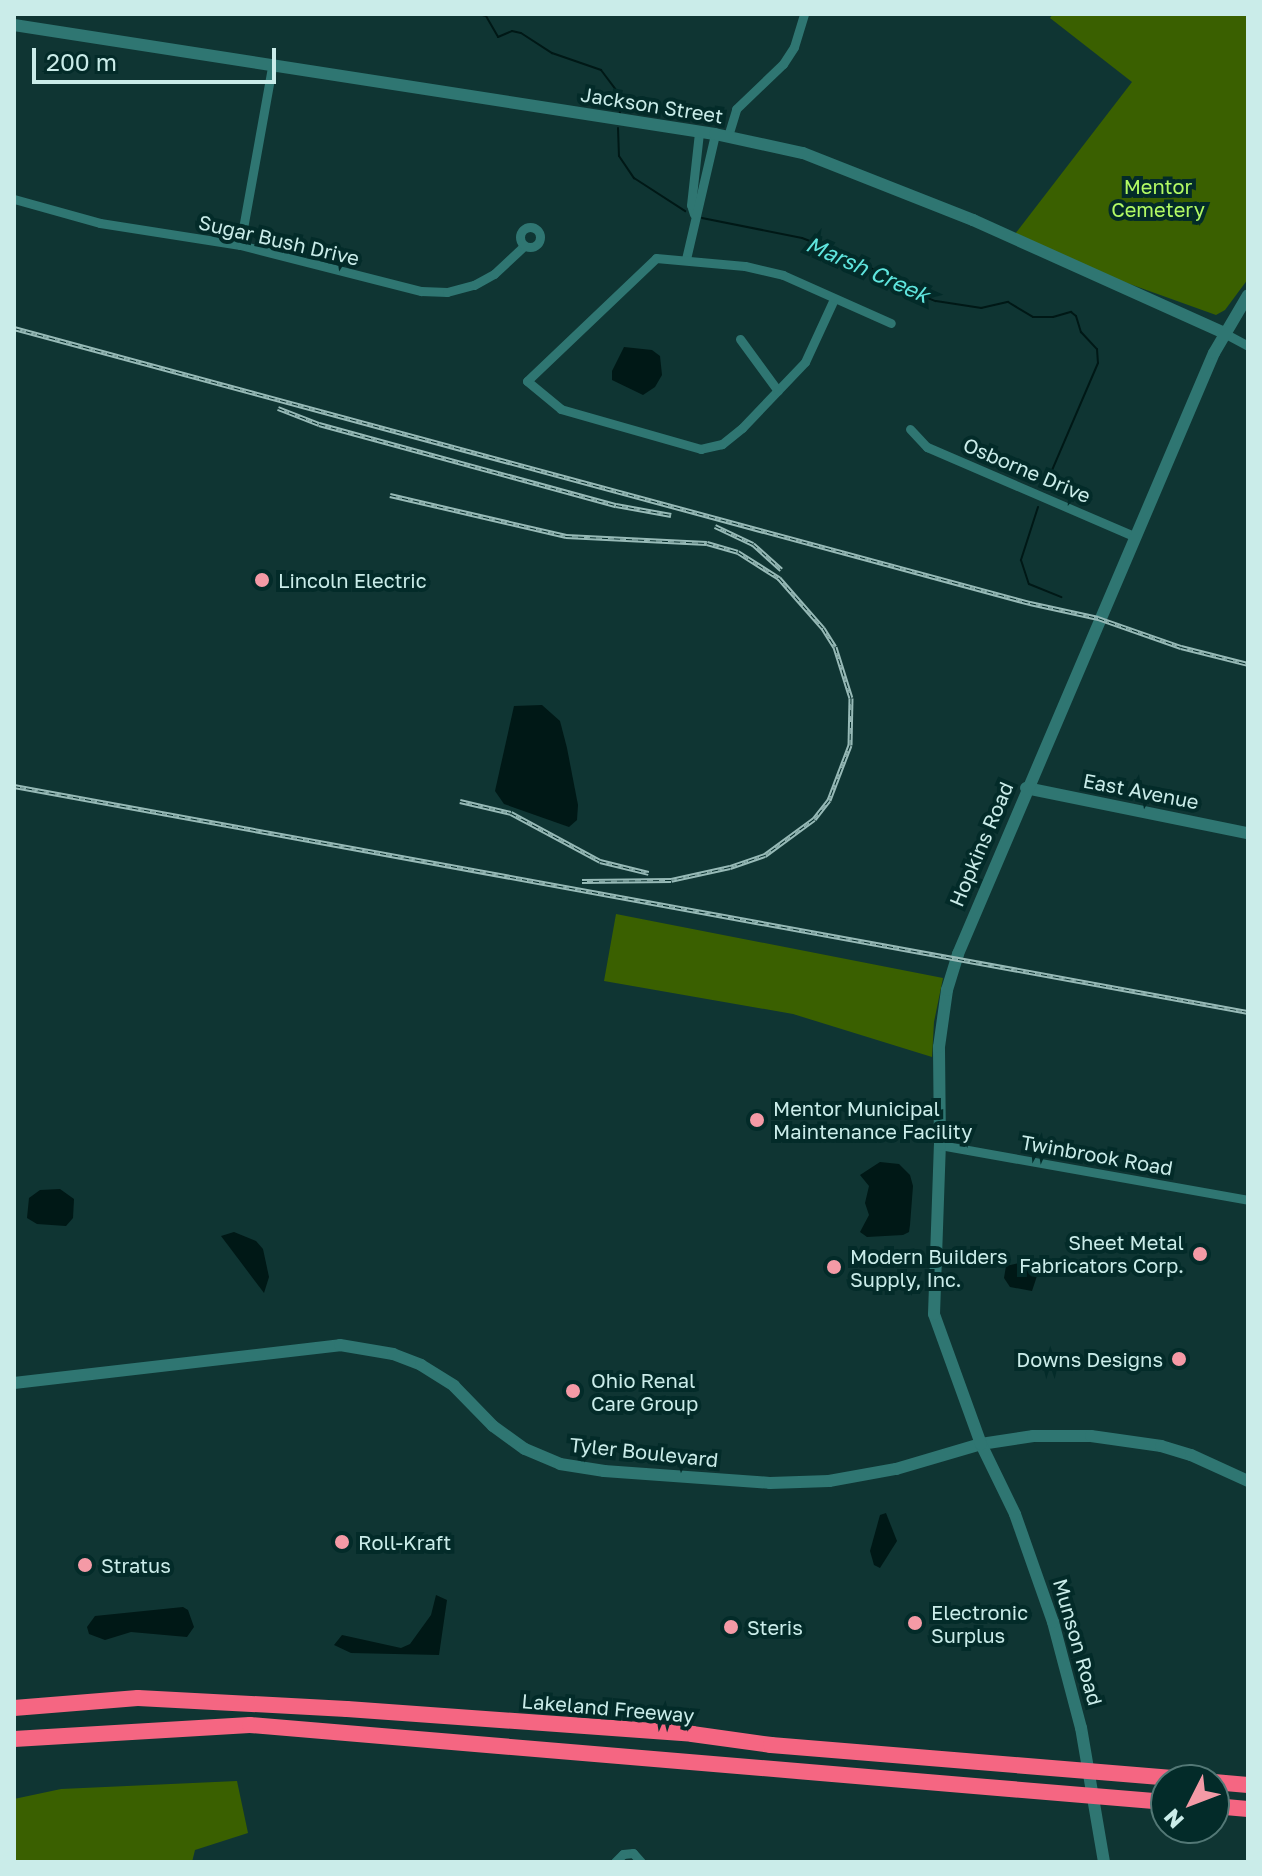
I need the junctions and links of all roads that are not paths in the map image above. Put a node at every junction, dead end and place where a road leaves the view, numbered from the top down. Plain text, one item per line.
1 (804, 14) edge
2 (14, 25) edge
3 (272, 67) junction
4 (699, 132) junction
5 (722, 135) junction
6 (14, 199) edge
7 (694, 214) junction
8 (240, 245) junction
9 (524, 246) dead end
10 (686, 259) junction
11 (1248, 295) edge
12 (834, 299) junction
13 (891, 323) dead end
14 (1224, 333) junction
15 (740, 339) dead end
16 (1248, 346) edge
17 (778, 391) junction
18 (910, 429) dead end
19 (1134, 536) junction
20 (1026, 788) junction
21 (1248, 833) edge
22 (940, 1145) junction
23 (1248, 1200) edge
24 (14, 1383) edge
25 (981, 1444) junction
26 (1248, 1481) edge
27 (14, 1708) edge
28 (14, 1739) edge
29 (1150, 1776) edge
30 (1150, 1801) edge
31 (615, 1862) edge
32 (641, 1862) edge
33 (1104, 1862) edge

1 - 5 street
2 - 3 street, Jackson Street
3 - 4 street, Jackson Street
3 - 8 street
4 - 5 street, Jackson Street
4 - 7 street
5 - 7 street
5 - 14 street, Jackson Street
6 - 8 street, Sugar Bush Drive
7 - 10 street
8 - 9 street, Sugar Bush Drive
10 - 12 street
10 - 17 street
11 - 14 street, Hopkins Road
12 - 13 street
12 - 17 street
14 - 16 street, Jackson Street
14 - 19 street, Hopkins Road
15 - 17 street
18 - 19 street, Osborne Drive
19 - 20 street, Hopkins Road
20 - 21 street, East Avenue
20 - 22 street, Hopkins Road
22 - 23 street, Twinbrook Road
22 - 25 street, Hopkins Road
24 - 25 street, Tyler Boulevard
25 - 26 street, Tyler Boulevard
25 - 33 street, Munson Road
27 - 29 highway, Lakeland Freeway
28 - 30 highway
31 - 32 street

